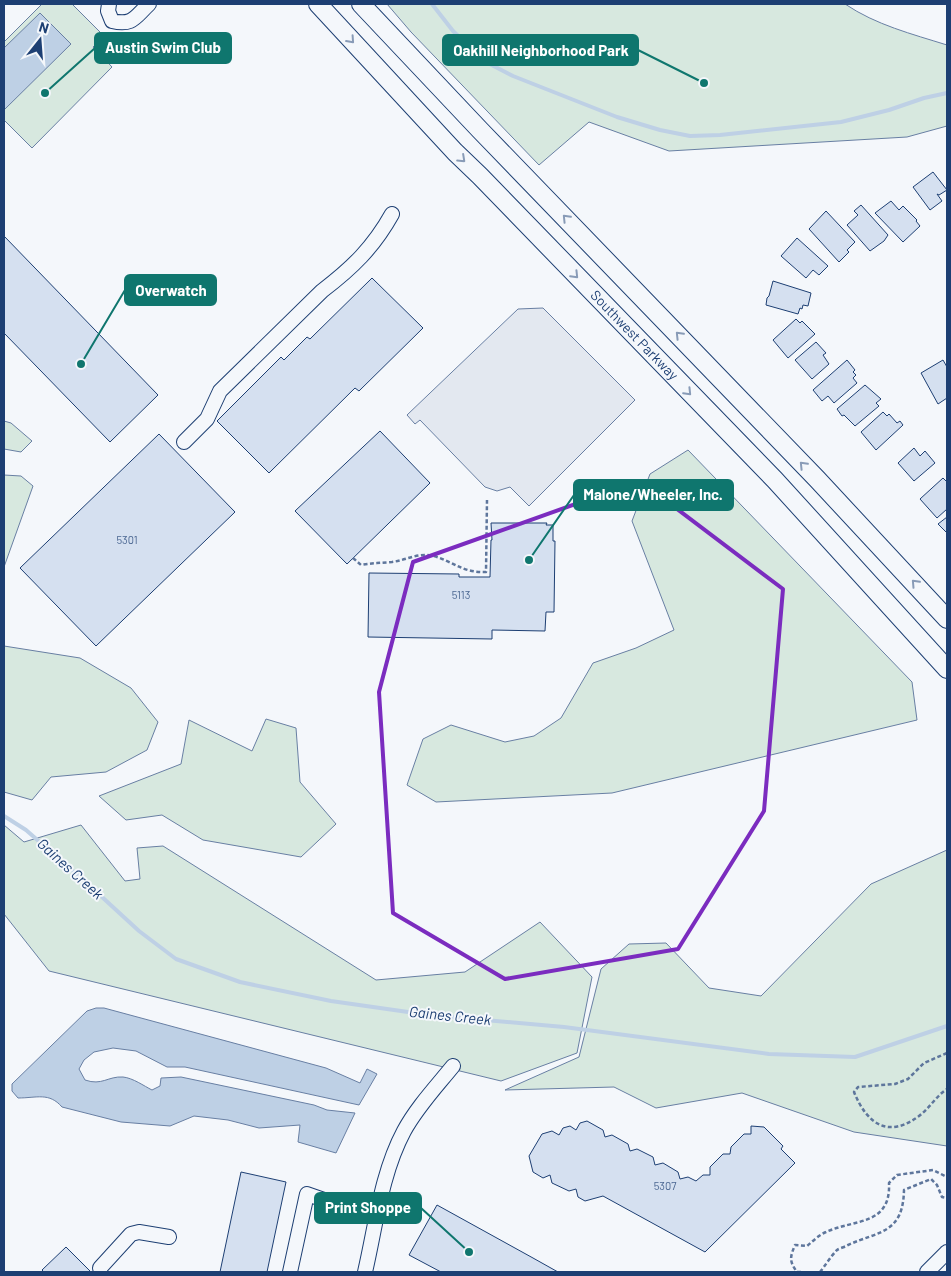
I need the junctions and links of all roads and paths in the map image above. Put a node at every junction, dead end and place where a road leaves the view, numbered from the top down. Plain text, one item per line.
1 (109, 4) edge
2 (149, 4) edge
3 (318, 4) edge
4 (361, 4) edge
5 (392, 214) dead end
6 (184, 442) dead end
7 (487, 500) dead end
8 (353, 558) dead end
9 (947, 619) edge
10 (947, 669) edge
11 (947, 1054) edge
12 (453, 1066) dead end
13 (947, 1089) edge
14 (947, 1176) edge
15 (947, 1198) edge
16 (376, 1216) junction
17 (169, 1237) dead end
18 (947, 1252) edge
19 (100, 1268) dead end
20 (290, 1272) edge
21 (365, 1272) edge
22 (802, 1272) edge
23 (820, 1272) edge
24 (927, 1272) edge

1 - 2 street
3 -> 10 main road, Southwest Parkway
9 -> 4 main road
5 - 6 street
7 - 8 path
11 - 13 path
12 - 16 street
14 - 22 path
15 - 23 path
16 - 20 street
16 - 21 street
17 - 19 street
18 - 24 street

